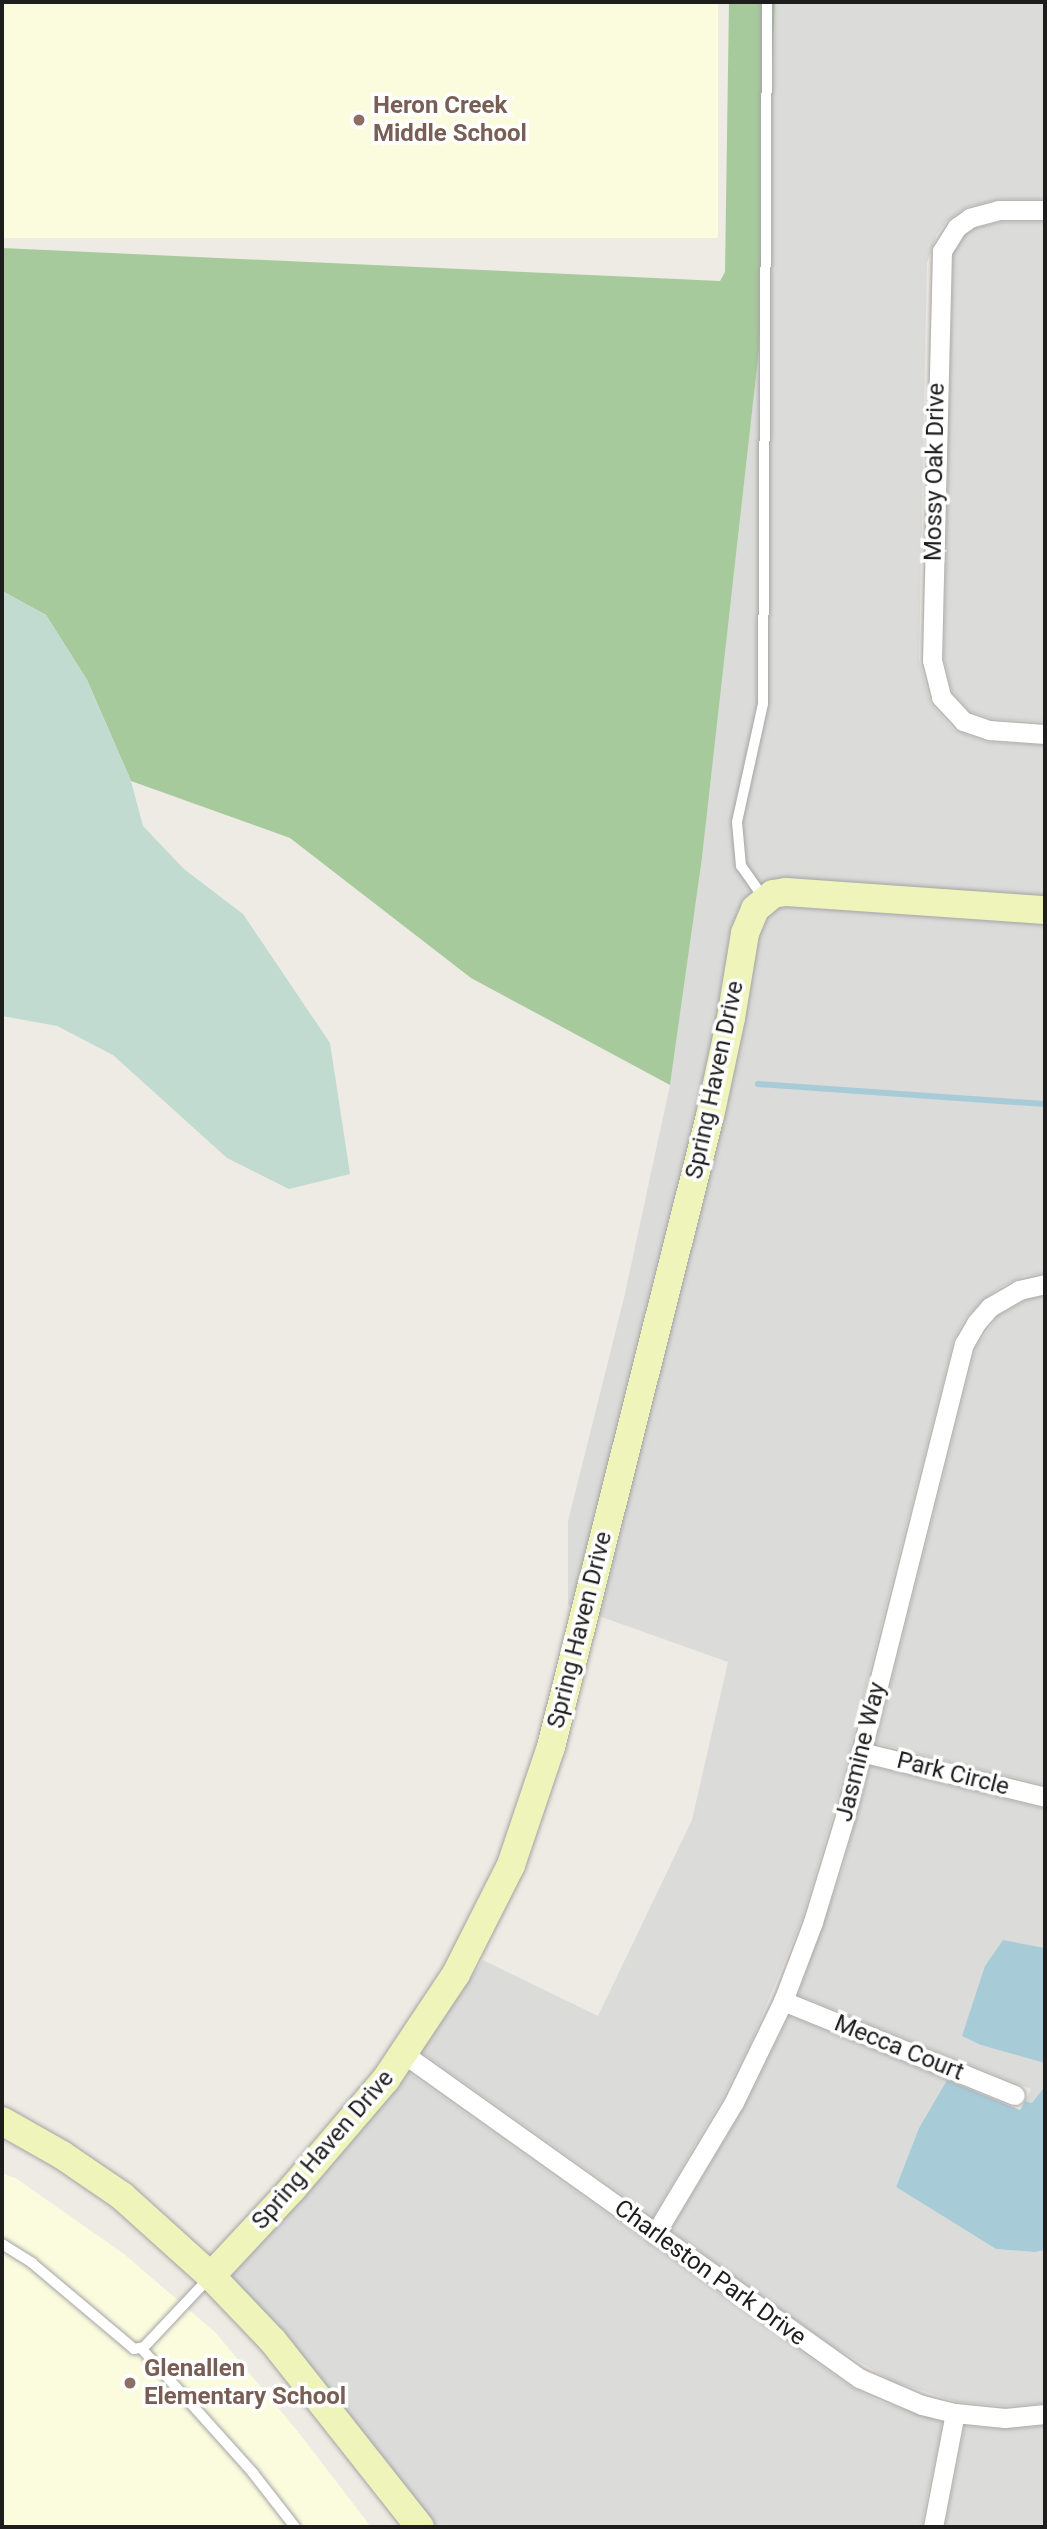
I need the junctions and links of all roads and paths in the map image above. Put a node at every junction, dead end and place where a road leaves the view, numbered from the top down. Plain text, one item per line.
1 (767, 2) edge
2 (1045, 210) edge
3 (1045, 734) edge
4 (765, 900) junction
5 (1045, 910) edge
6 (1045, 1284) edge
7 (861, 1752) junction
8 (1045, 1797) edge
9 (783, 2001) junction
10 (404, 2054) junction
11 (1015, 2095) dead end
12 (2, 2121) edge
13 (655, 2234) junction
14 (2, 2244) edge
15 (211, 2276) junction
16 (141, 2348) junction
17 (955, 2413) junction
18 (1045, 2414) edge
19 (295, 2527) edge
20 (420, 2527) edge
21 (933, 2527) edge

1 - 4 lane
2 - 3 street, Mossy Oak Drive
4 - 5 street
4 - 10 street, Spring Haven Drive
6 - 7 street, Jasmine Way
7 - 8 street, Park Circle
7 - 9 street, Jasmine Way
9 - 11 street, Mecca Court
9 - 13 street, Jasmine Way
10 - 13 street, Charleston Park Drive
10 - 15 street, Spring Haven Drive
12 - 15 street
13 - 17 street, Charleston Park Drive
14 - 16 lane
15 - 16 lane
15 - 20 street
16 - 19 lane
17 - 18 street, Charleston Park Drive
17 - 21 street

